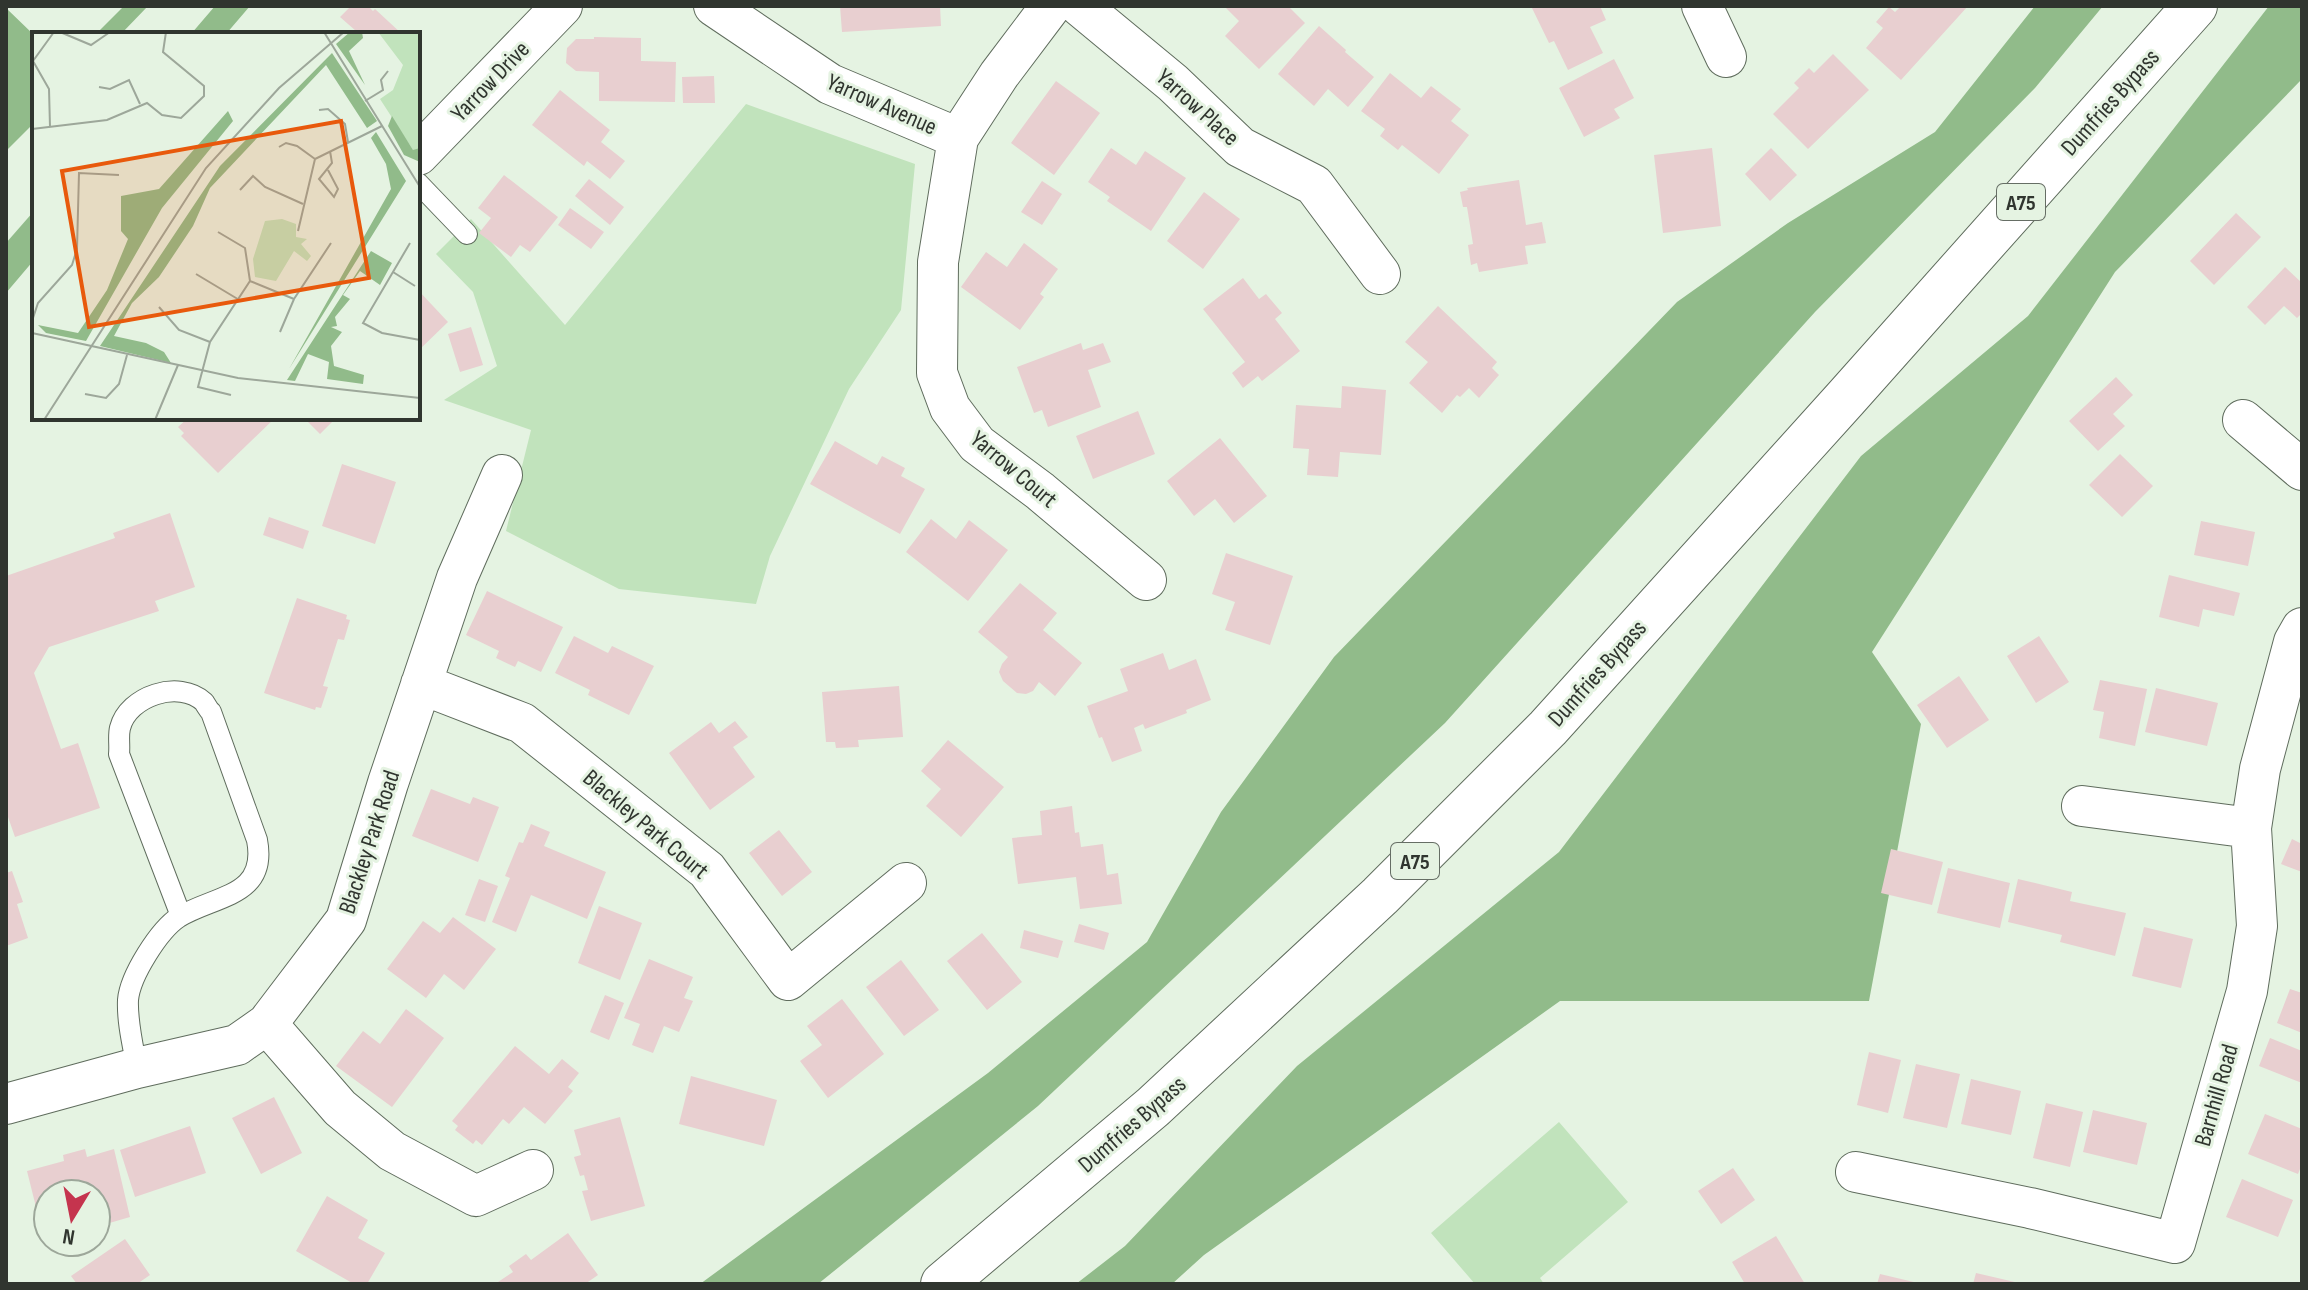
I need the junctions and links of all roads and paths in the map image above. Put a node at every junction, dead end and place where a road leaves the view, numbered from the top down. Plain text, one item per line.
1 (562, 6) edge
2 (714, 6) edge
3 (1051, 6) edge
4 (1080, 6) edge
5 (1702, 6) edge
6 (2195, 6) edge
7 (1726, 57) dead end
8 (958, 138) junction
9 (420, 153) edge
10 (420, 185) edge
11 (467, 234) dead end
12 (1380, 274) dead end
13 (2243, 420) dead end
14 (2302, 470) edge
15 (502, 475) dead end
16 (1146, 580) dead end
17 (2302, 628) edge
18 (421, 684) junction
19 (2082, 806) dead end
20 (2251, 828) junction
21 (906, 883) dead end
22 (181, 916) junction
23 (267, 1024) junction
24 (137, 1068) junction
25 (6, 1104) edge
26 (533, 1170) dead end
27 (1856, 1172) dead end
28 (943, 1284) edge

1 - 9 street, Yarrow Drive
2 - 8 street, Yarrow Avenue
3 - 8 street, Yarrow Avenue
4 - 12 street, Yarrow Place
5 - 7 street
6 - 28 highway, Dumfries Bypass / A75
8 - 16 street, Yarrow Court
10 - 11 lane
13 - 14 street
15 - 18 street, Blackley Park Road
17 - 20 street, Barnhill Road
18 - 21 street, Blackley Park Court
18 - 23 street, Blackley Park Road
19 - 20 street
20 - 27 street, Barnhill Road
22 - 22 lane
22 - 24 lane
23 - 24 street, Blackley Park Road
23 - 26 street
24 - 25 street, Blackley Park Road

